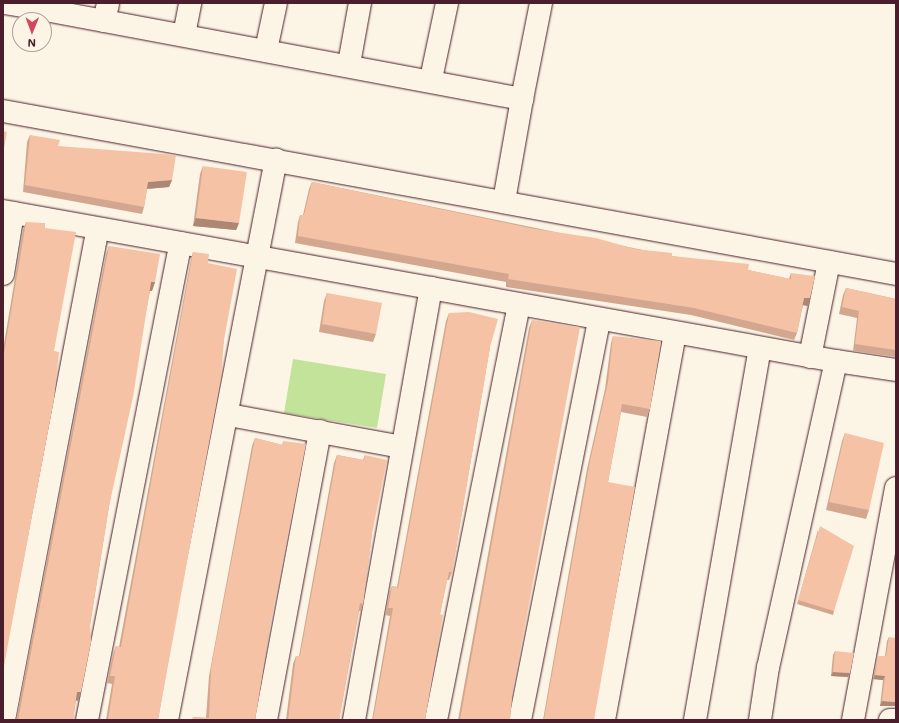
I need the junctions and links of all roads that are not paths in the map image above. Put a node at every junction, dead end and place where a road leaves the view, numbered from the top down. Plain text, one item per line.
1 (190, 3) edge
2 (276, 3) edge
3 (360, 3) edge
4 (447, 3) edge
5 (541, 3) edge
6 (18, 4) edge
7 (106, 12) edge
8 (184, 35) junction
9 (266, 50) junction
10 (348, 64) junction
11 (431, 79) junction
12 (522, 99) junction
13 (3, 111) edge
14 (276, 158) junction
15 (504, 201) junction
16 (8, 212) edge
17 (98, 229) junction
18 (181, 243) junction
19 (256, 255) junction
20 (828, 262) junction
21 (3, 274) edge
22 (896, 274) edge
23 (431, 288) junction
24 (519, 306) junction
25 (599, 321) junction
26 (675, 333) junction
27 (760, 349) junction
28 (810, 357) junction
29 (836, 361) junction
30 (896, 370) edge
31 (229, 415) junction
32 (320, 432) junction
33 (401, 446) junction
34 (896, 488) edge
35 (4, 720) edge
36 (87, 720) edge
37 (167, 720) edge
38 (266, 720) edge
39 (354, 720) edge
40 (436, 720) edge
41 (520, 720) edge
42 (604, 720) edge
43 (695, 720) edge
44 (760, 720) edge
45 (853, 720) edge
46 (890, 720) edge
47 (896, 720) edge

1 - 8 street
2 - 9 street
3 - 10 street
4 - 11 street
5 - 12 street
6 - 7 street
7 - 8 street
8 - 9 street
9 - 10 street
10 - 11 street
11 - 12 street
12 - 15 street
13 - 14 street
14 - 15 street
14 - 19 street
15 - 20 street
16 - 17 street
16 - 21 street
17 - 18 street
17 - 35 street
18 - 19 street
18 - 36 street
19 - 23 street
19 - 31 street
20 - 22 street
20 - 28 street
23 - 24 street
23 - 33 street
24 - 25 street
24 - 40 street
25 - 26 street
25 - 41 street
26 - 27 street
26 - 42 street
27 - 28 street
27 - 43 street
28 - 29 street
29 - 30 street
29 - 44 street
31 - 32 street
31 - 37 street
32 - 33 street
32 - 38 street
33 - 39 street
34 - 45 street
46 - 47 street

